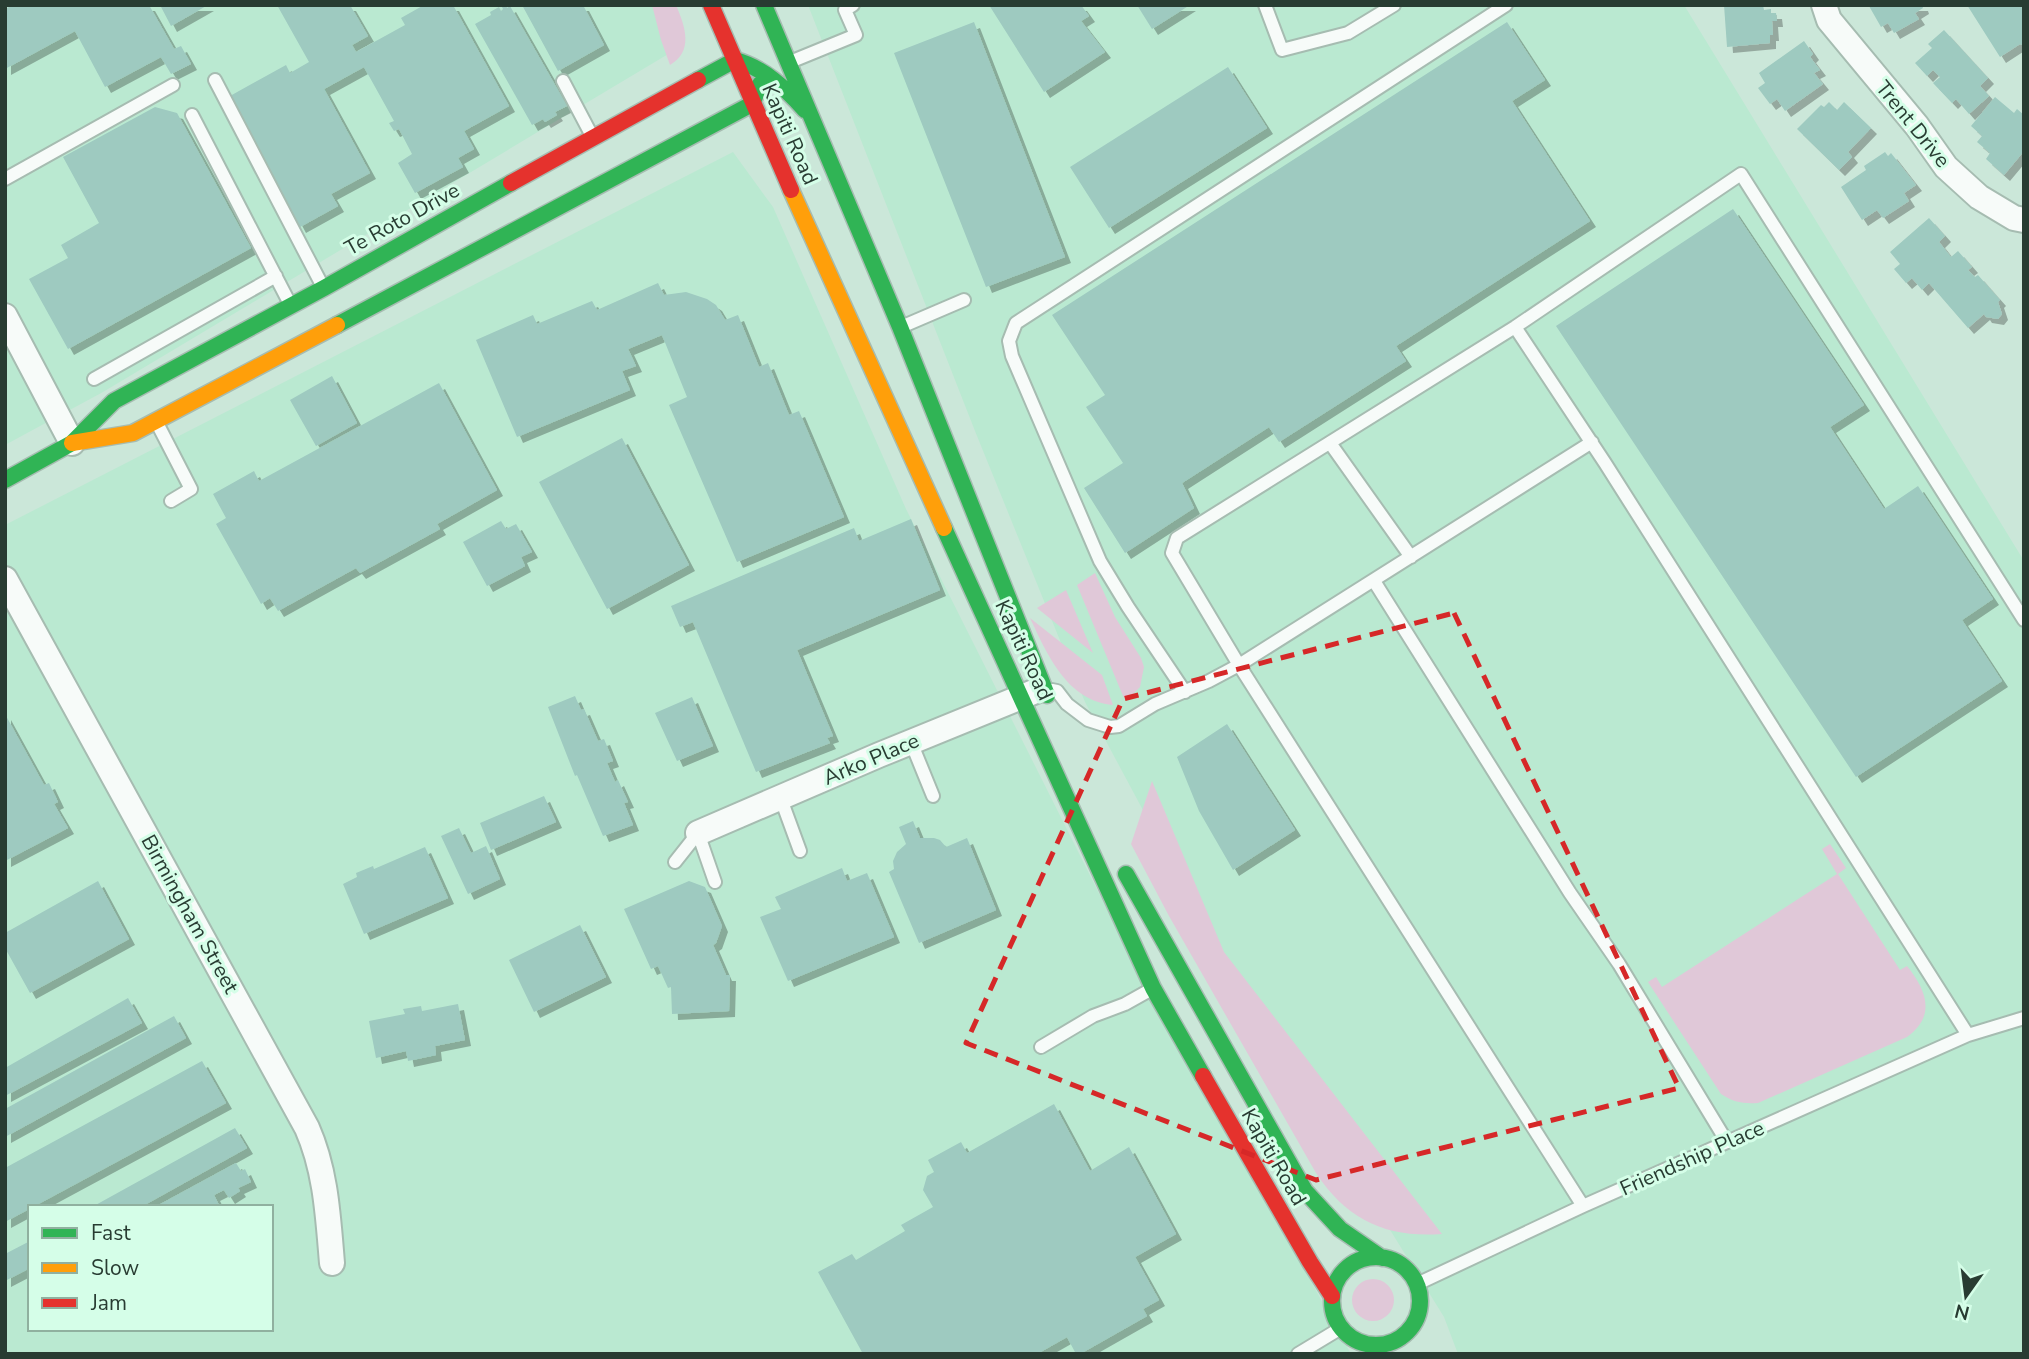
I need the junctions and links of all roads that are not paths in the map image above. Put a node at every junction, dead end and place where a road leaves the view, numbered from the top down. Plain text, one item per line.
1 (712, 5) edge
2 (763, 5) edge
3 (853, 5) edge
4 (1265, 5) edge
5 (1394, 5) edge
6 (1824, 5) edge
7 (1503, 7) edge
8 (735, 60) junction
9 (790, 62) junction
10 (763, 73) junction
11 (215, 80) dead end
12 (564, 81) dead end
13 (173, 85) dead end
14 (657, 101) junction
15 (752, 104) junction
16 (192, 115) dead end
17 (816, 123) junction
18 (593, 138) junction
19 (643, 162) junction
20 (5, 179) edge
21 (2024, 220) edge
22 (276, 276) junction
23 (379, 280) junction
24 (324, 288) junction
25 (964, 300) dead end
26 (290, 304) junction
27 (5, 316) edge
28 (900, 327) junction
29 (1515, 327) junction
30 (94, 379) dead end
31 (156, 422) junction
32 (1592, 442) junction
33 (72, 443) junction
34 (1330, 443) junction
35 (5, 480) edge
36 (171, 501) dead end
37 (1411, 557) junction
38 (5, 579) edge
39 (1374, 580) junction
40 (2024, 620) edge
41 (1239, 665) junction
42 (1185, 692) junction
43 (1040, 698) junction
44 (911, 742) junction
45 (933, 796) dead end
46 (781, 799) junction
47 (698, 834) junction
48 (800, 851) dead end
49 (1116, 855) dead end
50 (675, 862) dead end
51 (715, 882) dead end
52 (1157, 932) junction
53 (1153, 988) junction
54 (2022, 1022) edge
55 (1968, 1035) junction
56 (1041, 1047) dead end
57 (1727, 1142) junction
58 (1583, 1206) junction
59 (1382, 1258) junction
60 (332, 1263) dead end
61 (1417, 1284) junction
62 (1332, 1296) junction
63 (1341, 1328) junction
64 (1393, 1348) edge
65 (1298, 1354) edge

1 - 8 main road, Kapiti Road
2 - 9 main road, Kapiti Road
2 - 10 main road
3 - 9 lane
4 - 5 lane
6 - 21 street, Trent Drive
7 - 42 lane
8 - 10 main road
8 - 14 main road, Te Roto Drive
8 - 15 main road, Kapiti Road
9 - 17 main road, Kapiti Road
10 - 15 main road
10 - 17 main road
11 - 24 lane
12 - 18 lane
13 - 20 lane
14 - 18 main road, Te Roto Drive
14 - 19 main road
15 - 19 main road, Te Roto Drive
15 - 43 main road, Kapiti Road
16 - 22 lane
17 - 28 main road, Kapiti Road
18 - 23 main road, Te Roto Drive
19 - 23 main road, Te Roto Drive
22 - 26 lane
22 - 30 lane
23 - 24 main road, Te Roto Drive
23 - 31 main road, Te Roto Drive
24 - 26 main road, Te Roto Drive
25 - 28 lane
26 - 33 main road, Te Roto Drive
27 - 33 street
28 - 43 main road, Kapiti Road
29 - 32 lane
29 - 34 lane
29 - 40 lane
31 - 33 main road, Te Roto Drive
31 - 36 lane
32 - 37 lane
32 - 55 lane
33 - 35 main road, Te Roto Drive
34 - 37 lane
34 - 41 lane
37 - 39 lane
38 - 60 street, Birmingham Street
39 - 41 lane
39 - 57 lane
41 - 42 lane
41 - 58 lane
42 - 43 lane
43 - 44 street, Arko Place
43 - 53 main road, Kapiti Road
44 - 45 lane
44 - 46 street, Arko Place
46 - 47 street, Arko Place
46 - 48 lane
47 - 50 lane
47 - 51 lane
49 - 52 main road, Kapiti Road
52 - 53 main road
52 - 59 main road, Kapiti Road
53 - 56 lane
53 - 62 main road, Kapiti Road
54 - 55 lane, Friendship Place
55 - 57 lane, Friendship Place
57 - 58 lane, Friendship Place
58 - 61 lane, Friendship Place
59 - 61 main road
59 - 62 main road
61 - 64 main road
62 - 63 main road
63 - 64 main road
63 - 65 lane

